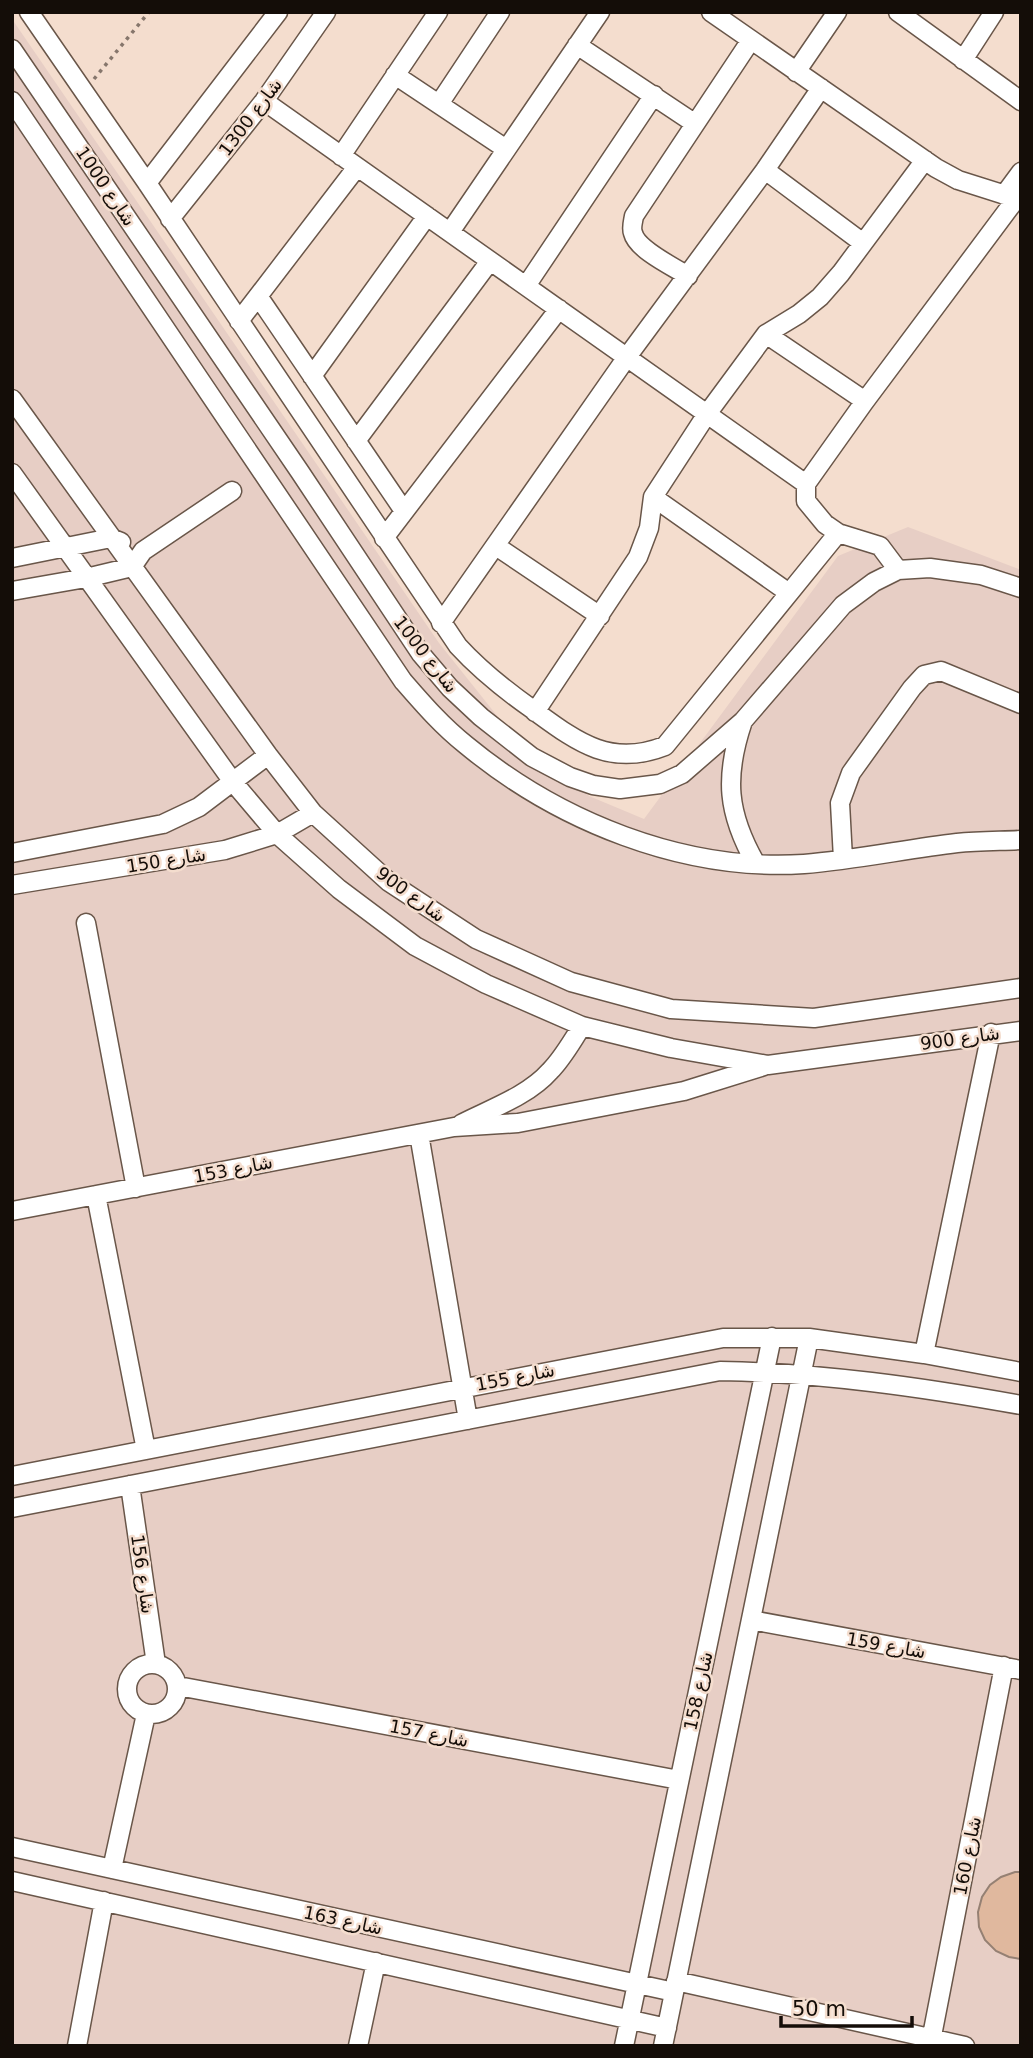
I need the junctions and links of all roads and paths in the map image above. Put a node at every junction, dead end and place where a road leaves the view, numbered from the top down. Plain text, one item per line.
1 (29, 12) edge
2 (149, 12) edge
3 (326, 12) edge
4 (438, 12) edge
5 (500, 12) edge
6 (600, 12) edge
7 (837, 12) edge
8 (898, 12) edge
9 (994, 12) edge
10 (275, 13) edge
11 (717, 14) edge
12 (751, 40) junction
13 (577, 46) junction
14 (12, 49) edge
15 (963, 60) junction
16 (796, 72) junction
17 (395, 75) junction
18 (821, 88) junction
19 (84, 92) junction
20 (654, 94) junction
21 (12, 101) edge
22 (264, 101) junction
23 (1021, 101) edge
24 (439, 104) junction
25 (694, 123) junction
26 (506, 149) junction
27 (341, 156) junction
28 (925, 160) junction
29 (356, 167) junction
30 (765, 170) junction
31 (1021, 172) edge
32 (147, 183) junction
33 (1014, 198) edge
34 (427, 216) junction
35 (170, 219) junction
36 (450, 232) junction
37 (863, 243) junction
38 (490, 261) junction
39 (688, 276) junction
40 (526, 286) junction
41 (258, 296) junction
42 (559, 309) junction
43 (239, 321) junction
44 (766, 334) junction
45 (627, 357) junction
46 (312, 376) junction
47 (12, 399) edge
48 (865, 401) junction
49 (707, 414) junction
50 (356, 441) junction
51 (12, 473) edge
52 (806, 484) junction
53 (232, 491) dead end
54 (653, 497) junction
55 (404, 511) junction
56 (838, 533) junction
57 (111, 538) junction
58 (384, 538) junction
59 (496, 546) junction
60 (65, 547) junction
61 (143, 551) junction
62 (12, 558) edge
63 (132, 567) junction
64 (898, 570) junction
65 (86, 578) junction
66 (1017, 584) edge
67 (12, 591) edge
68 (789, 593) junction
69 (600, 616) junction
70 (441, 623) junction
71 (1021, 704) edge
72 (535, 712) junction
73 (744, 721) junction
74 (268, 755) junction
75 (233, 782) junction
76 (313, 813) junction
77 (277, 834) junction
78 (1021, 839) edge
79 (12, 853) edge
80 (843, 859) junction
81 (756, 864) junction
82 (12, 886) edge
83 (86, 923) dead end
84 (1021, 988) edge
85 (582, 1026) junction
86 (1021, 1031) edge
87 (991, 1033) junction
88 (768, 1065) junction
89 (454, 1127) junction
90 (419, 1134) junction
91 (136, 1188) junction
92 (96, 1195) junction
93 (12, 1211) edge
94 (772, 1337) junction
95 (809, 1338) junction
96 (924, 1354) junction
97 (765, 1371) junction
98 (1021, 1372) edge
99 (802, 1373) junction
100 (462, 1387) junction
101 (1021, 1405) edge
102 (468, 1420) junction
103 (146, 1450) junction
104 (72, 1464) junction
105 (12, 1476) edge
106 (130, 1485) junction
107 (76, 1495) junction
108 (12, 1508) edge
109 (751, 1620) junction
110 (156, 1664) junction
111 (1013, 1668) edge
112 (178, 1686) junction
113 (146, 1714) junction
114 (679, 1780) junction
115 (12, 1847) edge
116 (112, 1869) junction
117 (12, 1881) edge
118 (104, 1901) junction
119 (376, 1962) junction
120 (637, 1984) junction
121 (675, 1987) junction
122 (629, 2019) junction
123 (665, 2037) edge
124 (930, 2042) edge
125 (77, 2046) edge
126 (358, 2046) edge
127 (624, 2046) edge
128 (965, 2046) edge

1 - 19 street
2 - 19 path
3 - 22 street, شارع 1300
4 - 17 street
5 - 24 street
6 - 13 street
7 - 16 street
8 - 15 street
9 - 15 street
10 - 32 street
11 - 12 street
12 - 16 street
12 - 25 street
13 - 20 street
13 - 26 street
14 - 73 street, شارع 1000
15 - 23 street
16 - 18 street
17 - 24 street
17 - 27 street
18 - 28 street
18 - 30 street
19 - 32 street
20 - 25 street
20 - 40 street
21 - 81 street, شارع 1000
22 - 27 street
22 - 35 street, شارع 1300
24 - 26 street
25 - 39 street
26 - 36 street
27 - 29 street
28 - 33 street
28 - 37 street
29 - 34 street
29 - 41 street
30 - 37 street
30 - 39 street
31 - 33 street
32 - 35 street
33 - 48 street
34 - 36 street
34 - 46 street
35 - 43 street
36 - 38 street
37 - 44 street
38 - 40 street
38 - 50 street
39 - 45 street
40 - 42 street
41 - 43 street
41 - 46 street
42 - 45 street
42 - 55 street
43 - 58 street
44 - 48 street
44 - 49 street
45 - 49 street
45 - 59 street
46 - 50 street
47 - 57 street, شارع 900
48 - 52 street
49 - 52 street
49 - 54 street
50 - 55 street
51 - 60 street, شارع 900
52 - 56 street
53 - 61 street
54 - 68 street
54 - 69 street
55 - 58 street
56 - 64 street
56 - 68 street
57 - 60 street
57 - 61 street
57 - 63 street, شارع 900
58 - 70 street
59 - 69 street
59 - 70 street
60 - 62 street
60 - 65 street, شارع 900
61 - 63 street
63 - 65 street
63 - 74 street, شارع 900
64 - 66 street, شارع 1000
64 - 73 street, شارع 1000
65 - 67 street
65 - 75 street, شارع 900
68 - 72 street
69 - 72 street
70 - 72 street
71 - 80 street
73 - 81 street
74 - 75 street, شارع 150
74 - 76 street, شارع 900
75 - 77 street, شارع 900
75 - 79 street, شارع 150
76 - 77 street, شارع 150
76 - 84 street, شارع 900
77 - 82 street, شارع 150
77 - 85 street, شارع 900
78 - 80 street, شارع 1000
80 - 81 street, شارع 1000
83 - 91 street
85 - 88 street, شارع 900
85 - 89 street
86 - 87 street, شارع 900
87 - 88 street, شارع 900
87 - 96 street
88 - 89 street
89 - 90 street, شارع 153
90 - 91 street, شارع 153
90 - 100 street
91 - 92 street, شارع 153
92 - 93 street, شارع 153
92 - 103 street
94 - 95 street, شارع 155
94 - 97 street, شارع 158
94 - 100 street, شارع 155
95 - 96 street, شارع 155
95 - 99 street
96 - 98 street, شارع 155
97 - 99 street, شارع 155
97 - 102 street, شارع 155
97 - 114 street, شارع 158
99 - 101 street, شارع 155
99 - 109 street
100 - 102 street
100 - 103 street, شارع 155
102 - 106 street, شارع 155
103 - 104 street, شارع 155
104 - 105 street, شارع 155
104 - 107 street
106 - 107 street, شارع 155
106 - 110 street, شارع 156
107 - 108 street, شارع 155
109 - 111 street, شارع 159
109 - 121 street
110 - 112 street
110 - 113 street
111 - 124 street, شارع 160
112 - 113 street
112 - 114 street, شارع 157
113 - 116 street
114 - 120 street, شارع 158
115 - 116 street, شارع 163
116 - 120 street, شارع 163
117 - 118 street, شارع 163
118 - 119 street, شارع 163
118 - 125 street
119 - 122 street, شارع 163
119 - 126 street
120 - 121 street, شارع 163
120 - 122 street, شارع 158
121 - 123 street
121 - 124 street, شارع 163
122 - 123 street, شارع 163
122 - 127 street, شارع 158
124 - 128 street, شارع 163

